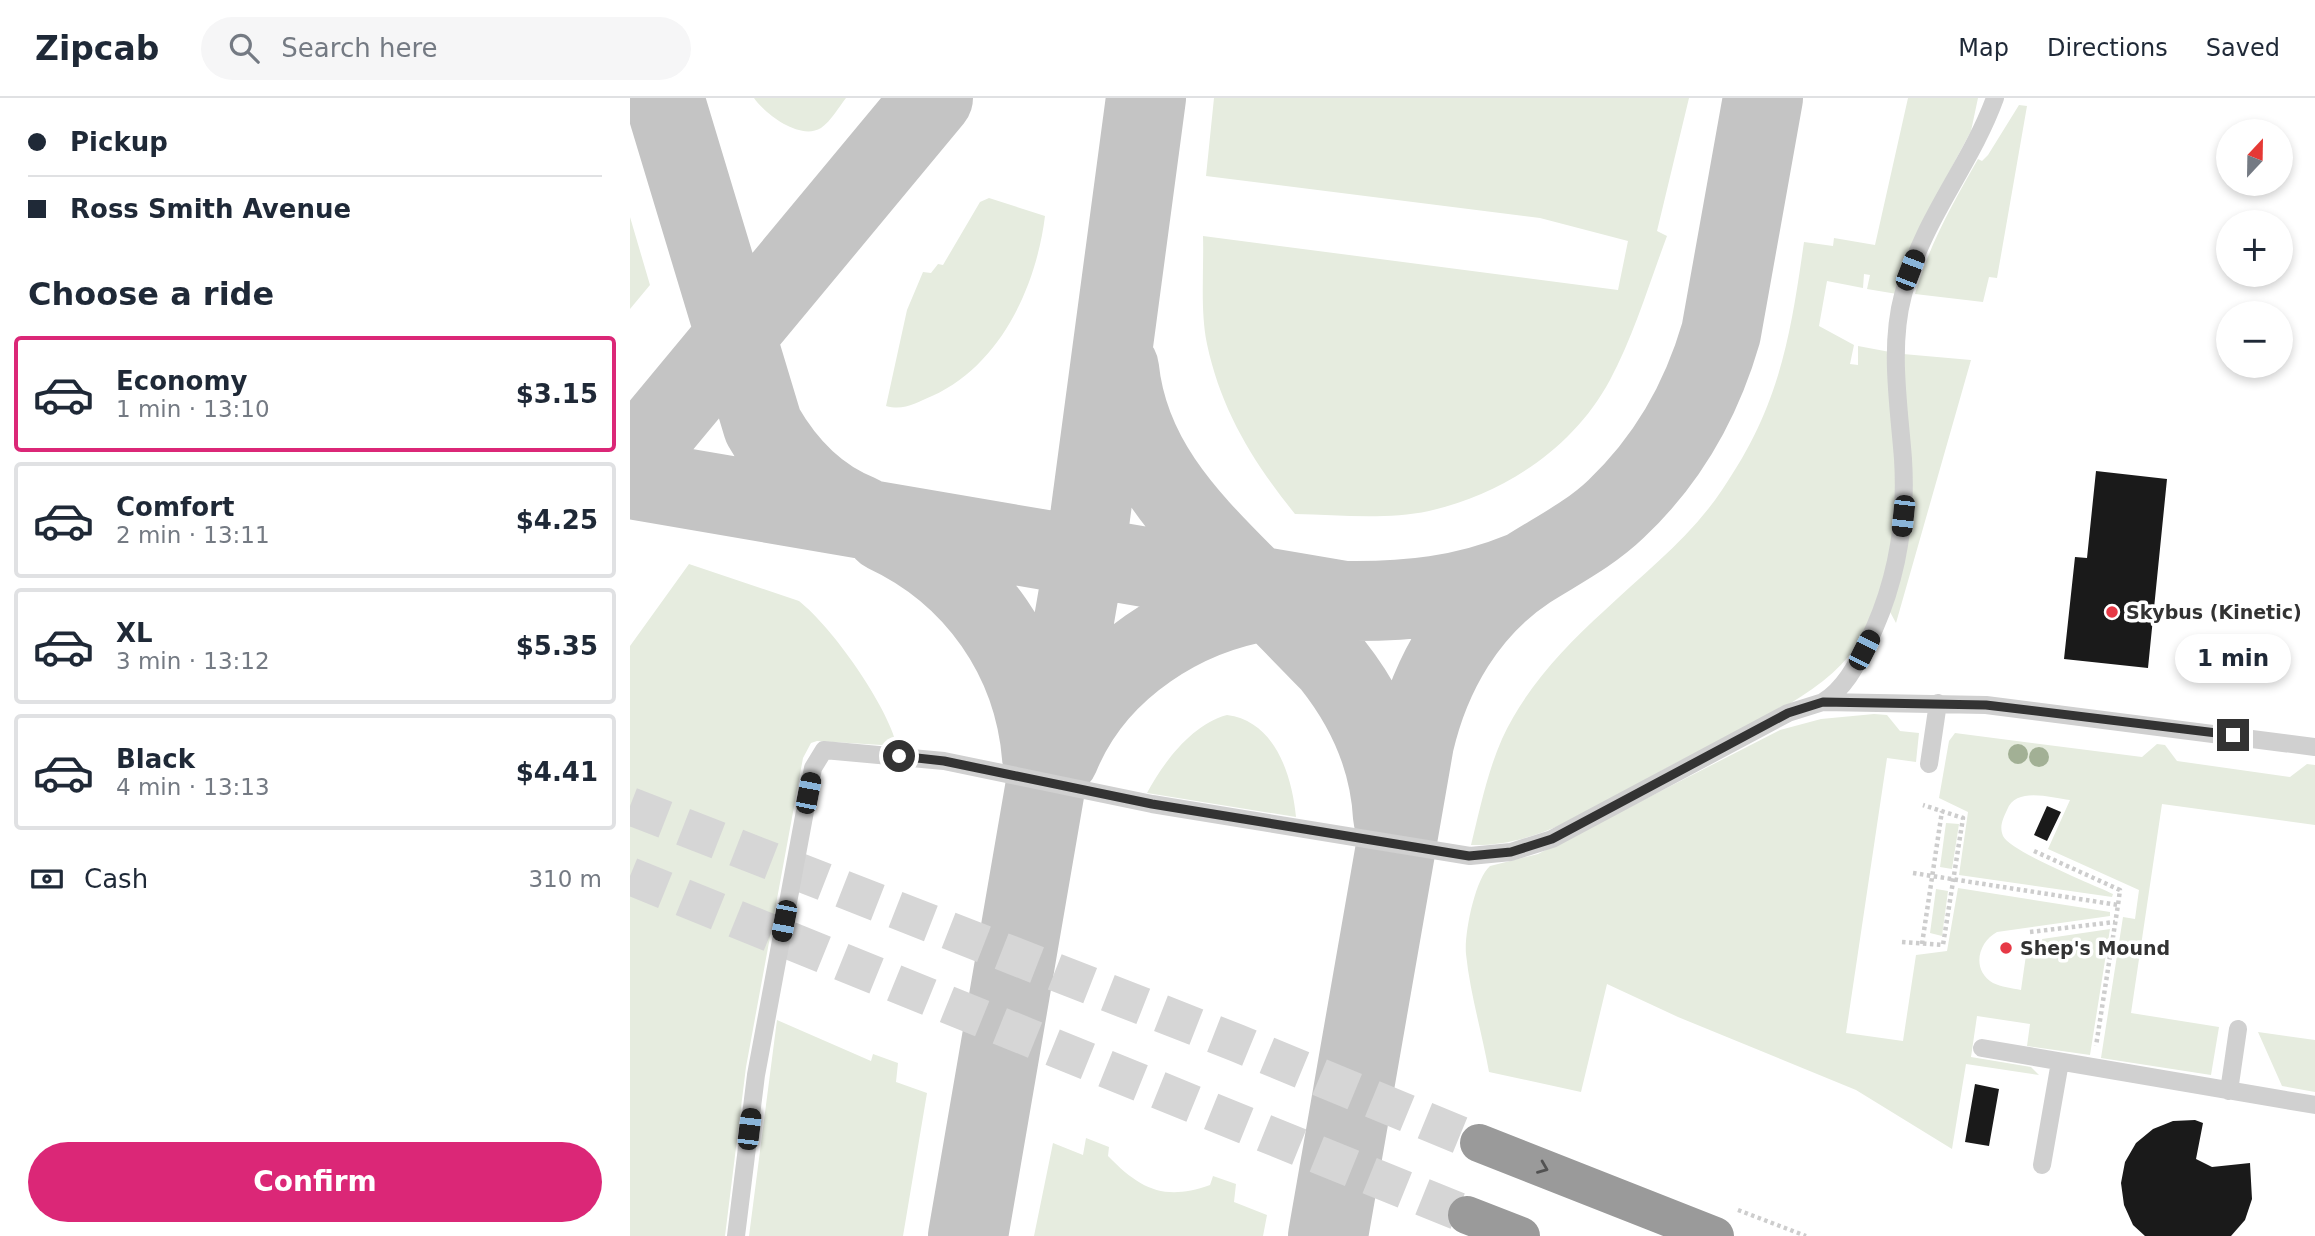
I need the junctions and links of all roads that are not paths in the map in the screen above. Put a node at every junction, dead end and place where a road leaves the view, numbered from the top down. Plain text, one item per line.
1 (1995, 98) edge
2 (1823, 702) junction
3 (1938, 703) junction
4 (2315, 747) edge
5 (1929, 764) dead end
6 (2238, 1030) dead end
7 (1982, 1048) dead end
8 (2060, 1062) junction
9 (2230, 1091) junction
10 (2315, 1105) edge
11 (1479, 1143) tunnel mouth
12 (2042, 1165) dead end
13 (1466, 1215) tunnel mouth
14 (736, 1236) edge
15 (1521, 1236) edge
16 (1715, 1236) edge

1 - 2 lane
2 - 3 lane
2 - 14 lane
3 - 4 lane
3 - 5 lane
6 - 9 lane
7 - 8 lane
8 - 9 lane
8 - 12 lane
9 - 10 lane
11 -> 16 highway
13 - 15 highway

